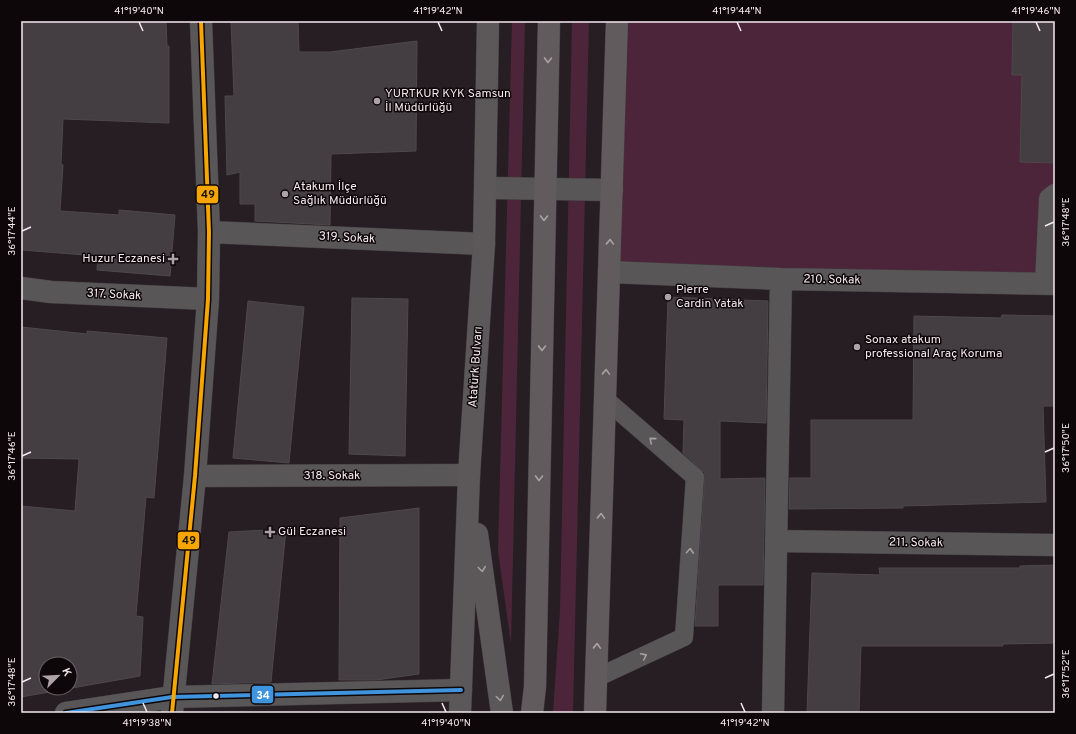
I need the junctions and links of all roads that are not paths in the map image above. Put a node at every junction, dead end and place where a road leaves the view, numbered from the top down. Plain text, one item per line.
1 (201, 21) edge
2 (488, 21) edge
3 (549, 21) edge
4 (616, 21) edge
5 (487, 188) junction
6 (545, 189) junction
7 (612, 190) junction
8 (1055, 195) edge
9 (210, 232) junction
10 (484, 244) junction
11 (609, 272) junction
12 (781, 279) junction
13 (1051, 284) edge
14 (21, 288) edge
15 (208, 299) junction
16 (605, 399) junction
17 (469, 475) junction
18 (195, 476) junction
19 (776, 541) junction
20 (1055, 545) edge
21 (596, 678) junction
22 (461, 690) junction
23 (172, 705) edge
24 (66, 713) edge
25 (460, 713) edge
26 (502, 713) edge
27 (532, 713) edge
28 (596, 713) edge
29 (773, 713) edge

1 - 9 street
2 - 5 main road, Atatürk Bulvarı
3 -> 6 highway
4 - 7 highway
5 - 6 street
5 - 10 main road, Atatürk Bulvarı
6 - 7 street
6 -> 27 highway
11 -> 7 highway
8 - 13 street
9 - 10 street, 319. Sokak
9 - 15 street
10 - 17 main road, Atatürk Bulvarı
11 - 12 street, 210. Sokak
16 -> 11 highway
12 - 13 street, 210. Sokak
12 - 19 street
14 - 15 street, 317. Sokak
15 - 18 street
21 -> 16 highway
21 -> 16 lane
17 - 18 street, 318. Sokak
17 - 22 main road, Atatürk Bulvarı
17 -> 26 main road
18 - 23 street
19 - 20 street, 211. Sokak
19 - 29 street
21 - 28 highway
22 - 23 street
22 - 25 main road, Atatürk Bulvarı
23 - 24 street

